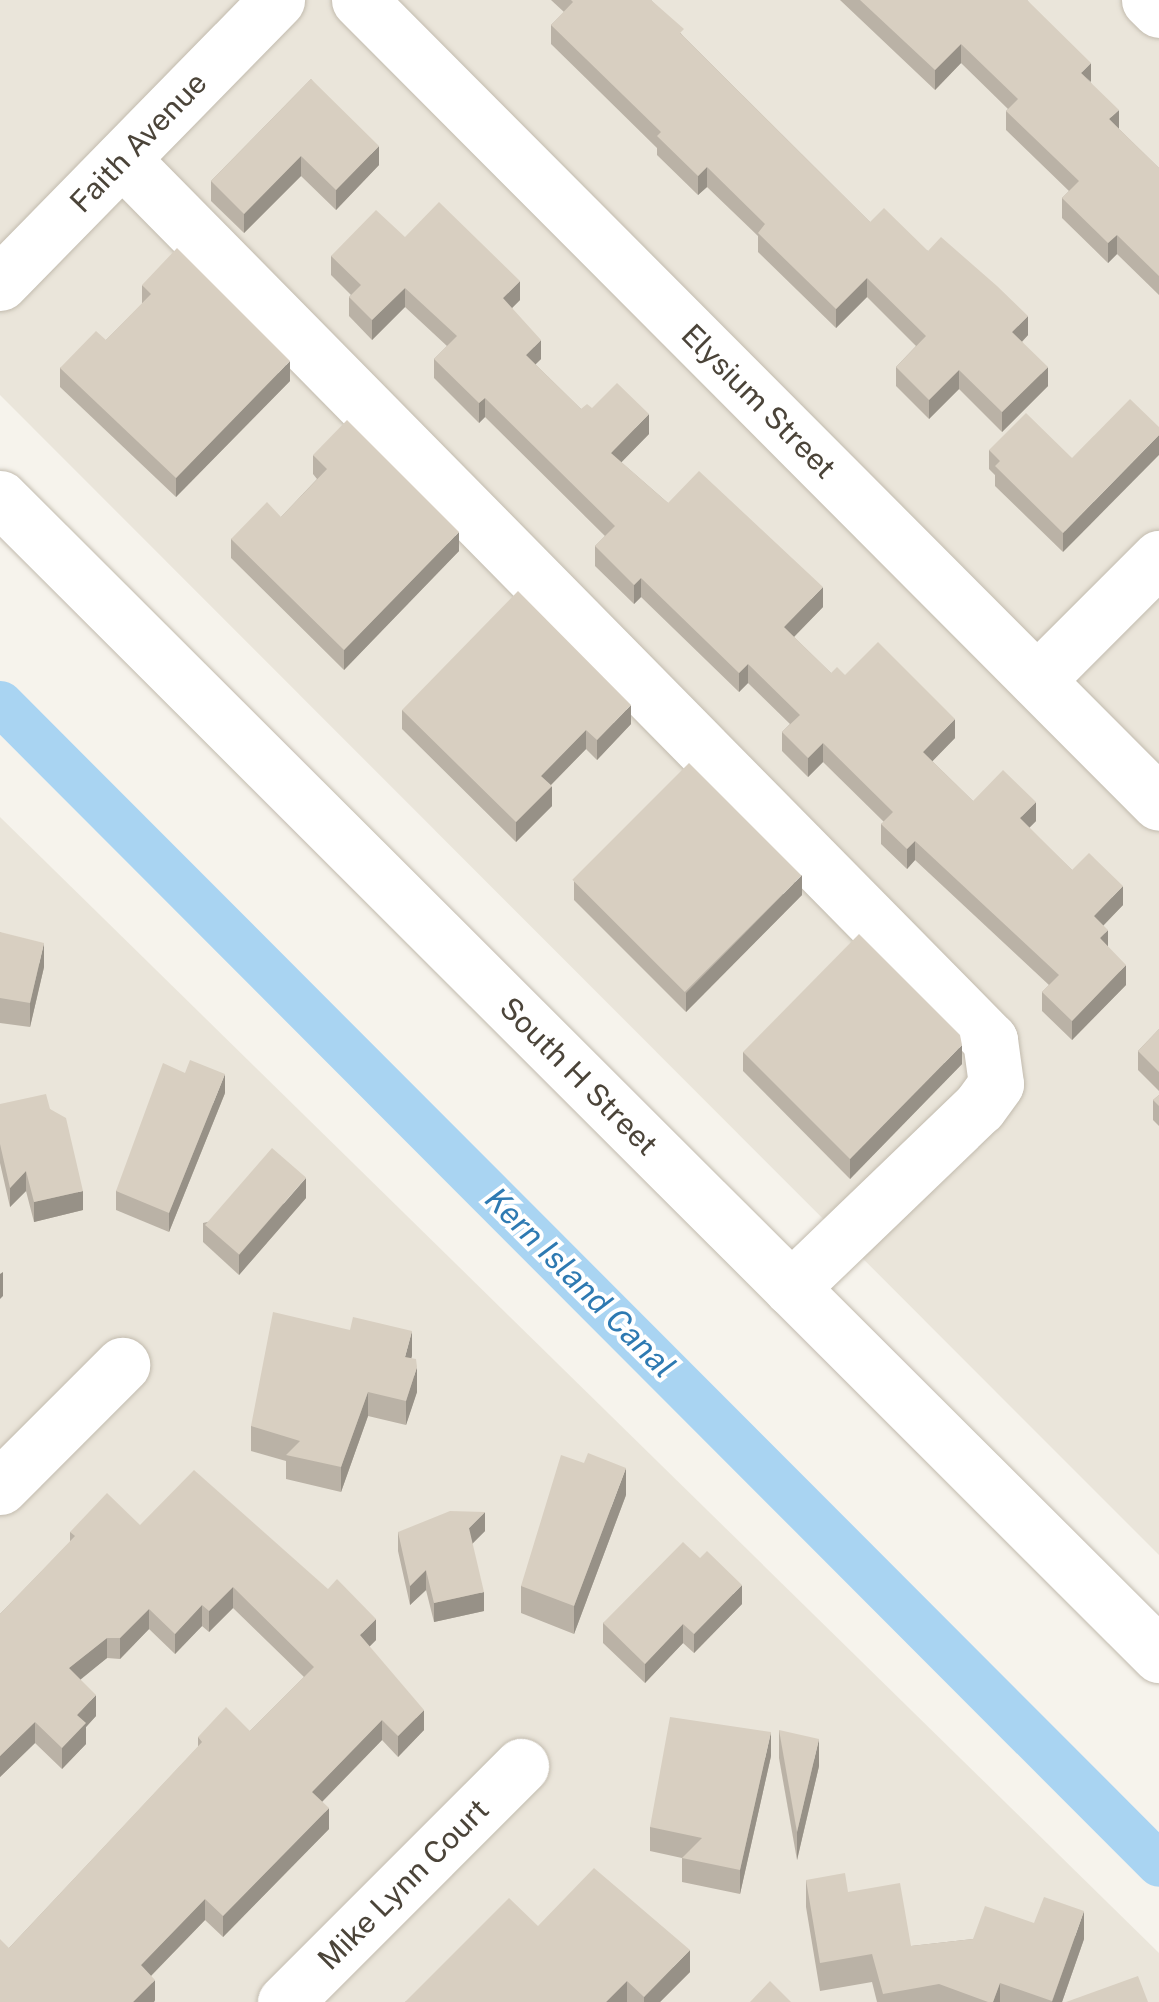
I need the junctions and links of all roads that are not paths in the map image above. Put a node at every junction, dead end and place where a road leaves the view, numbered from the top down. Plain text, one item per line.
1 (277, 0) edge
2 (359, 0) edge
3 (1149, 0) edge
4 (1159, 10) edge
5 (122, 159) junction
6 (0, 283) edge
7 (0, 498) edge
8 (1159, 558) edge
9 (1036, 680) junction
10 (1159, 803) edge
11 (791, 1288) junction
12 (122, 1365) dead end
13 (0, 1487) edge
14 (1159, 1654) edge
15 (522, 1766) dead end
16 (285, 2002) edge

1 - 5 street, Faith Avenue
2 - 9 street, Elysium Street
3 - 4 street
5 - 6 street, Faith Avenue
5 - 11 street
7 - 11 street, South H Street
8 - 9 street
9 - 10 street, Elysium Street
11 - 14 street, South H Street
12 - 13 street
15 - 16 street, Mike Lynn Court

